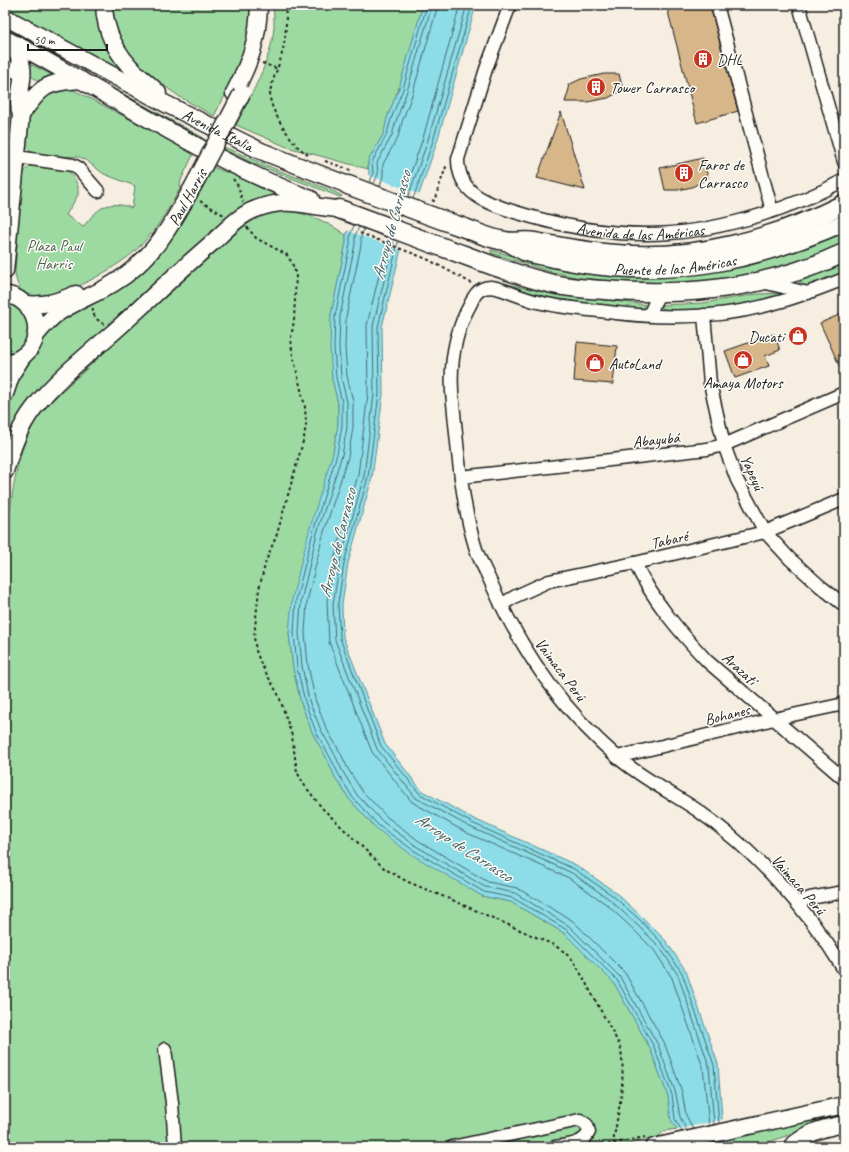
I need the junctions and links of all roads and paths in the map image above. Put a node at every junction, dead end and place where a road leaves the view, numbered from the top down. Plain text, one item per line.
1 (104, 5) edge
2 (259, 5) edge
3 (266, 5) edge
4 (285, 5) edge
5 (510, 5) edge
6 (717, 5) edge
7 (799, 5) edge
8 (5, 17) edge
9 (7, 40) edge
10 (262, 63) dead end
11 (5, 66) edge
12 (278, 69) junction
13 (23, 76) junction
14 (81, 80) junction
15 (45, 86) junction
16 (238, 93) junction
17 (164, 103) junction
18 (21, 114) junction
19 (17, 157) junction
20 (314, 157) dead end
21 (319, 159) dead end
22 (458, 159) junction
23 (844, 162) edge
24 (194, 177) junction
25 (350, 178) junction
26 (844, 180) edge
27 (98, 191) dead end
28 (434, 200) dead end
29 (200, 201) dead end
30 (844, 204) edge
31 (339, 209) junction
32 (772, 211) junction
33 (235, 218) junction
34 (441, 220) joint
35 (844, 223) edge
36 (355, 231) dead end
37 (505, 241) junction
38 (430, 251) junction
39 (844, 253) edge
40 (6, 270) edge
41 (844, 279) edge
42 (759, 282) junction
43 (482, 289) junction
44 (659, 293) junction
45 (808, 293) junction
46 (17, 299) edge
47 (648, 315) junction
48 (704, 315) junction
49 (36, 335) junction
50 (23, 356) junction
51 (5, 363) edge
52 (844, 393) edge
53 (5, 394) edge
54 (724, 445) junction
55 (5, 471) edge
56 (461, 477) junction
57 (844, 499) edge
58 (765, 532) junction
59 (635, 563) junction
60 (501, 605) junction
61 (844, 605) edge
62 (844, 704) edge
63 (774, 719) junction
64 (617, 758) junction
65 (844, 778) edge
66 (844, 892) edge
67 (797, 903) junction
68 (844, 970) edge
69 (165, 1049) dead end
70 (844, 1105) edge
71 (844, 1124) edge
72 (844, 1135) edge
73 (650, 1142) edge
74 (614, 1143) junction
75 (175, 1147) edge
76 (452, 1147) edge
77 (555, 1147) edge
78 (596, 1147) edge
79 (790, 1147) edge

1 - 17 main road
2 - 16 main road, Paul Harris
3 - 16 main road, Paul Harris
4 - 12 path
5 - 22 street
6 - 32 street
7 - 23 street
8 - 17 main road, Avenida Italia
9 - 13 main road
9 - 14 main road, Avenida Italia
10 - 12 path
11 - 13 street
12 - 20 path
13 - 15 main road
13 - 18 main road
14 - 15 main road
14 - 31 main road, Avenida Italia
15 - 18 main road
16 - 24 main road, Paul Harris
17 - 25 main road, Avenida Italia
18 - 19 main road
19 - 27 street
19 - 40 main road
21 - 25 path
22 - 28 path
22 - 32 street, Avenida de las Américas
24 - 46 main road, Paul Harris
24 - 49 main road, Paul Harris
25 - 34 highway, Avenida Italia
26 - 32 street, Avenida de las Américas
29 - 33 path
30 - 37 highway, Avenida de las Américas
31 - 33 main road
31 - 38 highway, Avenida Italia
33 - 55 main road
33 - 74 path
34 - 37 highway, Avenida de las Américas
35 - 37 main road, Puente de las Américas
36 - 38 path
38 - 43 path
38 - 44 highway
39 - 42 highway
40 - 46 main road
41 - 45 street
42 - 44 highway
42 - 45 street
43 - 47 street
43 - 56 street, Vaimaca Perú
44 - 47 street
45 - 48 street
46 - 49 main road
47 - 48 street
48 - 54 street, Yapeyú
49 - 50 main road, Paul Harris
50 - 51 main road
50 - 53 main road, Paul Harris
52 - 54 street, Abayubá
54 - 56 street, Abayubá
54 - 58 street, Yapeyú
56 - 60 street, Vaimaca Perú
57 - 58 street, Tabaré
58 - 59 street, Tabaré
58 - 61 street, Yapeyú
59 - 60 street, Tabaré
59 - 63 street, Arazatí
60 - 64 street, Vaimaca Perú
62 - 63 street, Bohanes
63 - 64 street, Bohanes
63 - 65 street, Arazatí
64 - 67 street, Vaimaca Perú
66 - 67 street
67 - 68 street, Vaimaca Perú
69 - 75 street
70 - 73 main road
71 - 79 main road
72 - 79 main road
73 - 74 path
74 - 78 path
76 - 77 street

